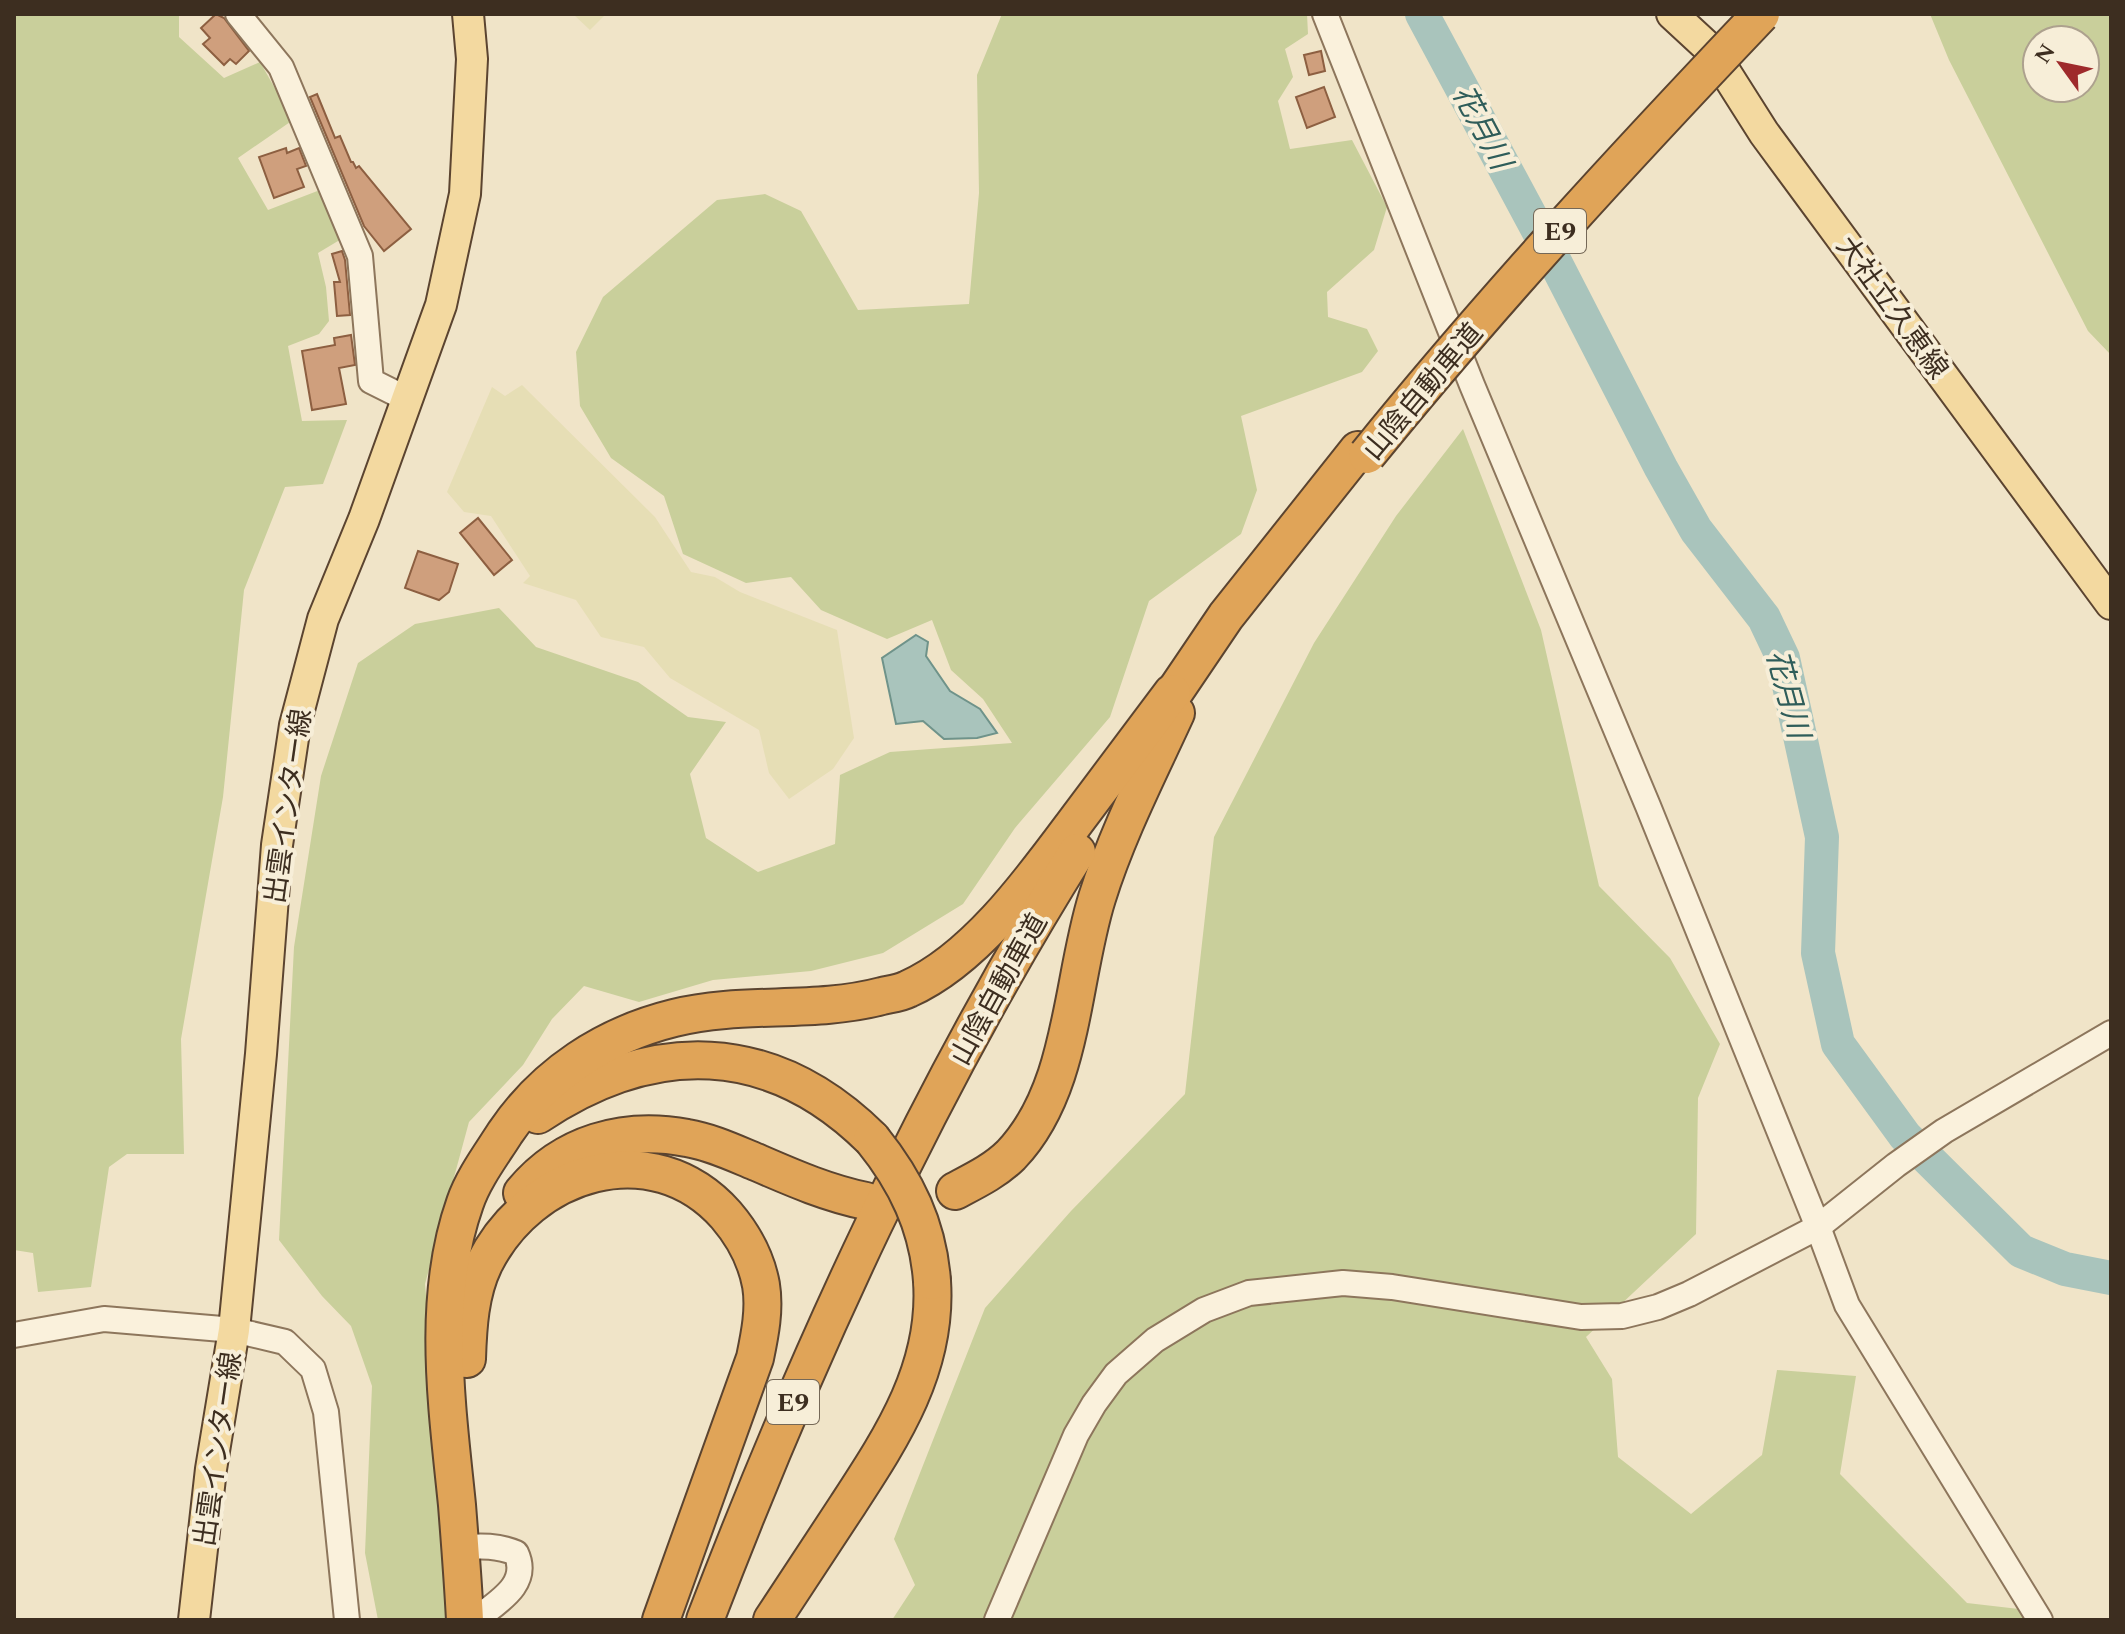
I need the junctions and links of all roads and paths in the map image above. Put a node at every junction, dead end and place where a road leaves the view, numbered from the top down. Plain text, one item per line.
1 (238, 14) edge
2 (468, 14) edge
3 (1325, 14) edge
4 (1672, 14) edge
5 (1745, 14) edge
6 (1761, 14) edge
7 (1712, 51) junction
8 (407, 399) junction
9 (1363, 453) junction
10 (2111, 604) edge
11 (1177, 697) junction
12 (2111, 1033) edge
13 (491, 1155) junction
14 (955, 1191) dead end
15 (878, 1195) junction
16 (1818, 1227) junction
17 (484, 1264) junction
18 (234, 1330) junction
19 (14, 1335) edge
20 (470, 1546) junction
21 (477, 1618) edge
22 (194, 1620) edge
23 (347, 1620) edge
24 (661, 1620) edge
25 (705, 1620) edge
26 (772, 1620) edge
27 (997, 1620) edge
28 (2040, 1620) edge

1 - 8 street
2 - 8 main road, 出雲インター線
3 - 16 street
4 - 7 main road, 大社立久恵線
5 - 7 street
5 - 9 highway, 山陰自動車道 / E9
6 - 9 highway, 山陰自動車道 / E9, bridge
7 - 10 main road, 大社立久恵線
8 - 18 main road, 出雲インター線
9 - 11 highway, 山陰自動車道 / E9
11 - 13 highway
11 - 14 highway
11 - 15 highway, 山陰自動車道 / E9
12 - 16 street
13 - 20 highway
13 - 26 highway, bridge
15 - 17 highway
15 - 25 highway, E9
16 - 27 street
16 - 28 street
17 - 20 highway
17 - 24 highway
18 - 19 street
18 - 22 main road, 出雲インター線
18 - 23 street
20 - 21 highway
20 - 21 street

